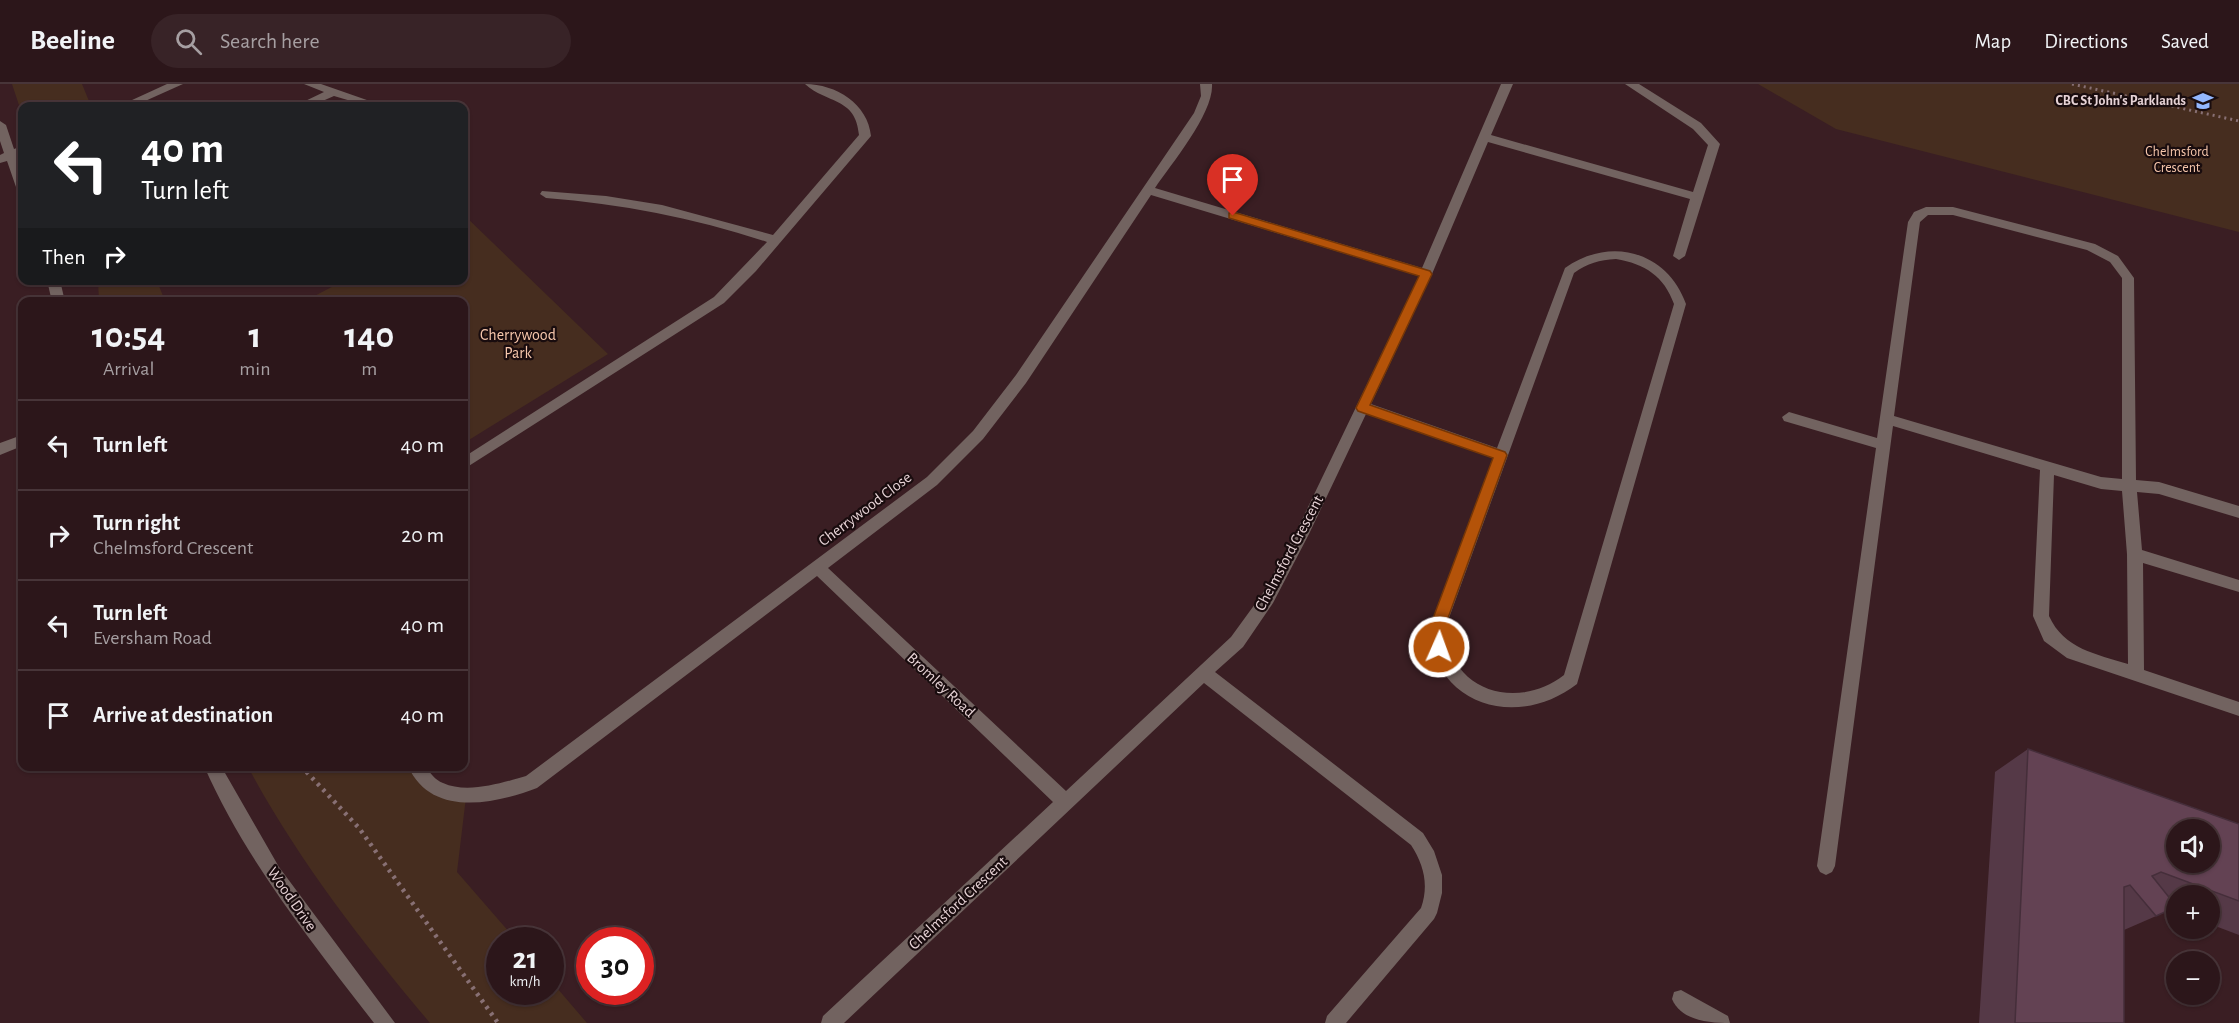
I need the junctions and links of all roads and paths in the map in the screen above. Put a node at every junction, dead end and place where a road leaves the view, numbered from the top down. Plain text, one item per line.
1 (177, 84) edge
2 (310, 84) edge
3 (811, 84) edge
4 (1206, 84) edge
5 (1507, 84) edge
6 (1630, 84) edge
7 (2072, 84) edge
8 (333, 92) junction
9 (134, 102) edge
10 (312, 102) edge
11 (365, 102) edge
12 (2239, 121) edge
13 (0, 125) edge
14 (1483, 137) junction
15 (5, 157) edge
16 (18, 180) edge
17 (1147, 190) junction
18 (546, 194) dead end
19 (1697, 197) junction
20 (775, 240) junction
21 (1679, 256) dead end
22 (1426, 274) junction
23 (1363, 408) junction
24 (1789, 417) dead end
25 (1887, 419) junction
26 (18, 442) edge
27 (1883, 445) junction
28 (0, 449) edge
29 (1500, 455) junction
30 (468, 461) edge
31 (2047, 467) junction
32 (2129, 486) junction
33 (2239, 512) edge
34 (2135, 554) junction
35 (817, 567) junction
36 (2239, 586) edge
37 (1204, 673) junction
38 (2136, 675) junction
39 (2239, 709) edge
40 (215, 771) edge
41 (306, 771) edge
42 (420, 771) edge
43 (1065, 802) junction
44 (1826, 866) dead end
45 (1681, 999) dead end
46 (386, 1023) edge
47 (498, 1023) edge
48 (830, 1023) edge
49 (1334, 1023) edge
50 (1721, 1023) edge

1 - 9 street
2 - 8 street
3 - 20 street
4 - 17 street, Cherrywood Close
5 - 14 street, Chelmsford Crescent
6 - 19 street
7 - 12 path
8 - 10 street
8 - 11 street
13 - 15 street
14 - 19 street
14 - 22 street, Chelmsford Crescent
15 - 16 street
17 - 22 street
17 - 35 street, Cherrywood Close
18 - 20 street
19 - 21 street
20 - 30 street
22 - 23 street, Chelmsford Crescent
23 - 29 street
23 - 37 street, Chelmsford Crescent
24 - 27 street
25 - 27 street
25 - 31 street
25 - 32 street
26 - 28 street
27 - 44 street
29 - 29 street
31 - 32 street
31 - 38 street
32 - 33 street
32 - 34 street
34 - 36 street
34 - 38 street
35 - 42 street, Cherrywood Close
35 - 43 street, Bromley Road
37 - 43 street, Chelmsford Crescent
37 - 49 street
38 - 39 street
40 - 46 street, Wood Drive
41 - 47 path
43 - 48 street, Chelmsford Crescent
45 - 50 street

